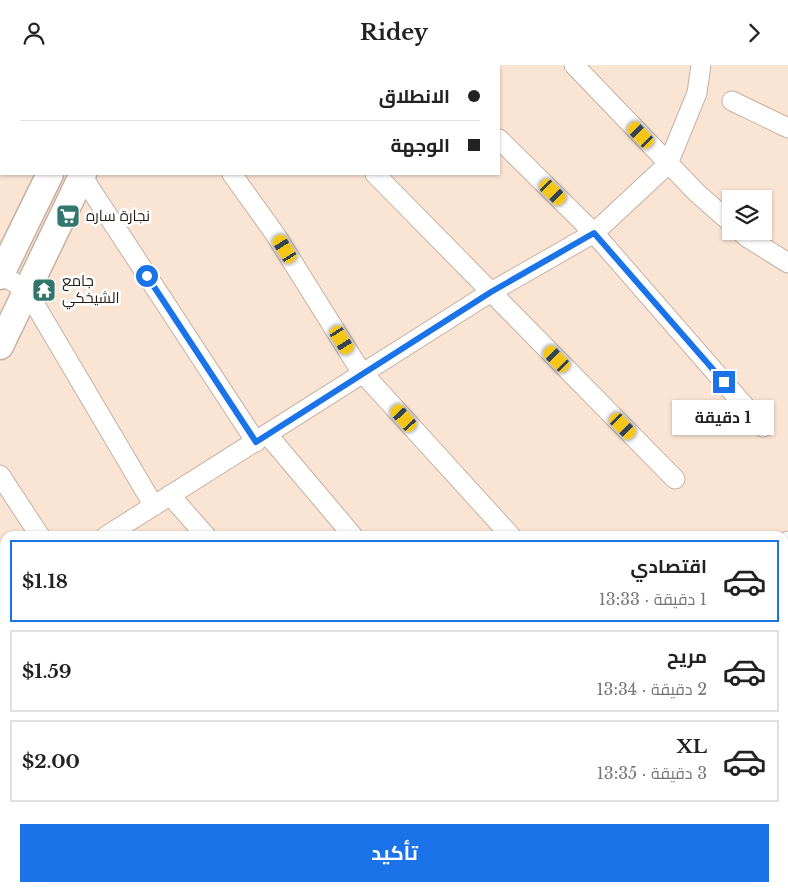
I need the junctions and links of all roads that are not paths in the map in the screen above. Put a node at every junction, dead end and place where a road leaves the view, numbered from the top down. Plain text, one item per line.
1 (574, 65) edge
2 (701, 65) edge
3 (732, 101) dead end
4 (788, 128) edge
5 (500, 140) edge
6 (668, 164) junction
7 (50, 175) edge
8 (82, 175) edge
9 (233, 175) edge
10 (376, 175) edge
11 (722, 215) edge
12 (594, 233) junction
13 (751, 240) edge
14 (788, 263) edge
15 (0, 275) edge
16 (27, 291) junction
17 (491, 292) junction
18 (0, 346) edge
19 (364, 374) junction
20 (762, 427) dead end
21 (261, 438) junction
22 (0, 475) edge
23 (676, 479) dead end
24 (170, 495) junction
25 (154, 506) junction
26 (37, 531) edge
27 (114, 531) edge
28 (202, 531) edge
29 (348, 531) edge
30 (506, 531) edge

1 - 6 street
2 - 6 street
3 - 4 street
5 - 12 street
6 - 11 street
6 - 12 street
7 - 15 street
8 - 16 street
8 - 21 street
9 - 19 street
10 - 17 street
12 - 17 street
12 - 20 street
13 - 14 street
15 - 16 street
16 - 18 street
16 - 25 street
17 - 19 street
17 - 23 street
19 - 21 street
19 - 30 street
21 - 24 street
21 - 29 street
22 - 26 street
24 - 25 street
24 - 28 street
25 - 27 street

